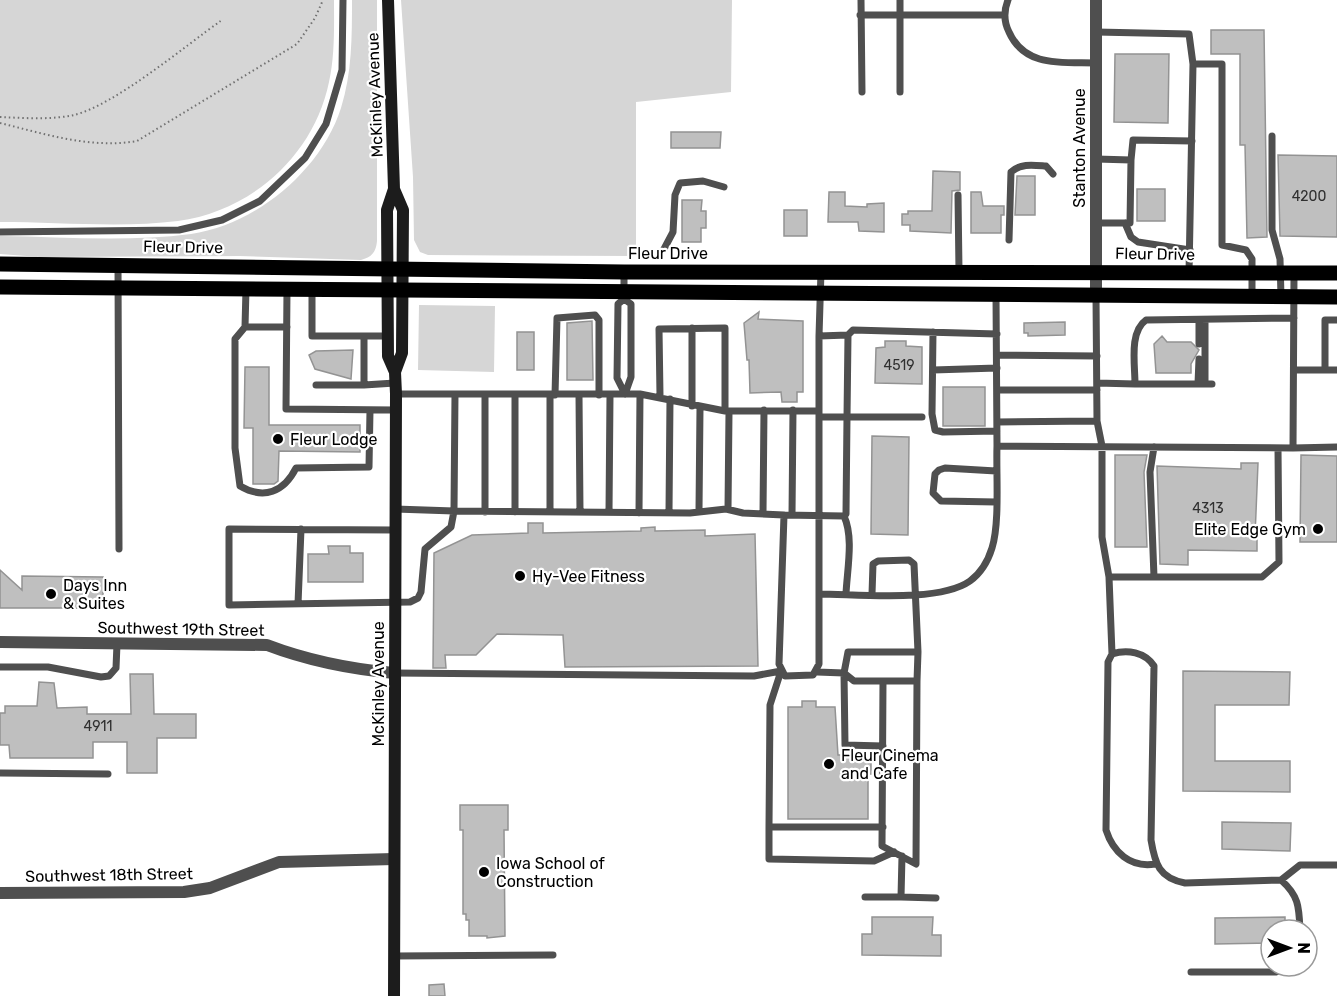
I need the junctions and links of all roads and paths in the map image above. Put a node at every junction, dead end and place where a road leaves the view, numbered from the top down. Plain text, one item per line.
1 (323, 0) edge
2 (344, 0) edge
3 (388, 0) edge
4 (861, 0) edge
5 (900, 0) edge
6 (1008, 0) edge
7 (1096, 0) edge
8 (860, 15) junction
9 (1005, 15) junction
10 (900, 16) junction
11 (222, 20) dead end
12 (1096, 32) junction
13 (1096, 63) junction
14 (1192, 64) junction
15 (862, 92) dead end
16 (900, 92) dead end
17 (0, 117) edge
18 (0, 123) edge
19 (1272, 136) dead end
20 (1192, 141) junction
21 (1096, 159) junction
22 (1131, 160) junction
23 (1053, 174) dead end
24 (724, 187) dead end
25 (958, 195) dead end
26 (1096, 223) junction
27 (1125, 223) junction
28 (0, 232) edge
29 (1009, 240) dead end
30 (664, 249) dead end
31 (1190, 250) junction
32 (0, 264) edge
33 (118, 264) junction
34 (395, 267) junction
35 (821, 271) junction
36 (959, 271) junction
37 (624, 272) junction
38 (1096, 272) junction
39 (1189, 273) junction
40 (1252, 273) junction
41 (1287, 273) junction
42 (1337, 273) edge
43 (0, 287) edge
44 (118, 287) junction
45 (246, 289) junction
46 (287, 289) junction
47 (312, 289) junction
48 (395, 290) junction
49 (821, 294) junction
50 (624, 295) junction
51 (996, 295) junction
52 (1096, 296) junction
53 (1252, 297) junction
54 (1287, 297) junction
55 (1337, 297) edge
56 (1294, 318) junction
57 (1202, 320) junction
58 (1337, 320) edge
59 (245, 327) junction
60 (286, 327) junction
61 (692, 328) junction
62 (933, 332) junction
63 (997, 334) junction
64 (848, 335) junction
65 (364, 336) junction
66 (388, 336) junction
67 (819, 336) junction
68 (1198, 344) dead end
69 (997, 356) junction
70 (1097, 357) junction
71 (1198, 359) dead end
72 (997, 368) junction
73 (933, 370) junction
74 (1294, 370) junction
75 (1325, 370) junction
76 (1337, 370) edge
77 (395, 383) junction
78 (1135, 384) junction
79 (1205, 384) junction
80 (316, 385) dead end
81 (364, 385) junction
82 (1097, 387) junction
83 (997, 390) junction
84 (455, 394) junction
85 (485, 394) junction
86 (625, 394) junction
87 (640, 394) junction
88 (515, 395) junction
89 (552, 395) junction
90 (579, 395) junction
91 (599, 395) junction
92 (610, 395) junction
93 (660, 396) junction
94 (670, 399) junction
95 (696, 407) junction
96 (370, 410) junction
97 (396, 410) junction
98 (764, 410) junction
99 (793, 410) junction
100 (727, 412) junction
101 (819, 414) junction
102 (848, 417) junction
103 (922, 417) dead end
104 (1097, 421) junction
105 (997, 422) junction
106 (997, 431) junction
107 (998, 446) junction
108 (1102, 446) junction
109 (1154, 447) junction
110 (1337, 447) edge
111 (1278, 448) junction
112 (1293, 448) junction
113 (996, 471) junction
114 (996, 502) junction
115 (395, 509) junction
116 (728, 509) junction
117 (699, 511) junction
118 (454, 512) junction
119 (485, 512) junction
120 (515, 512) junction
121 (549, 512) junction
122 (580, 512) junction
123 (609, 512) junction
124 (639, 513) junction
125 (669, 513) junction
126 (763, 514) junction
127 (788, 515) junction
128 (819, 515) junction
129 (844, 516) junction
130 (300, 529) junction
131 (395, 530) junction
132 (119, 549) dead end
133 (1109, 577) junction
134 (1154, 577) junction
135 (819, 594) junction
136 (846, 594) junction
137 (872, 594) junction
138 (917, 594) junction
139 (394, 602) junction
140 (298, 604) junction
141 (0, 642) edge
142 (117, 644) junction
143 (918, 652) junction
144 (1112, 654) junction
145 (0, 667) edge
146 (781, 671) junction
147 (817, 672) junction
148 (394, 673) junction
149 (844, 673) junction
150 (883, 681) junction
151 (917, 681) junction
152 (883, 746) junction
153 (0, 772) edge
154 (108, 774) dead end
155 (769, 827) junction
156 (883, 827) junction
157 (894, 852) junction
158 (902, 856) junction
159 (394, 859) junction
160 (1155, 864) junction
161 (1337, 865) edge
162 (1281, 880) junction
163 (0, 893) edge
164 (865, 897) dead end
165 (901, 897) junction
166 (936, 898) dead end
167 (1299, 918) edge
168 (553, 955) dead end
169 (394, 956) junction
170 (1191, 972) dead end
171 (1259, 972) edge
172 (394, 996) edge

1 - 18 path
2 - 28 lane
3 - 34 main road, McKinley Avenue
4 - 8 lane
5 - 10 lane
6 - 9 lane
7 - 12 street, Stanton Avenue
8 - 10 lane
8 - 15 lane
9 - 10 lane
9 - 13 lane
10 - 16 lane
11 - 17 path
12 - 13 street, Stanton Avenue
12 - 14 lane
13 - 21 street, Stanton Avenue
14 - 20 lane
14 - 40 lane
19 - 41 lane
20 - 22 lane
20 - 31 lane
21 - 22 lane
21 - 26 street, Stanton Avenue
22 - 27 lane
23 - 29 lane
24 - 30 lane
25 - 36 lane
26 - 27 lane
26 - 38 street, Stanton Avenue
27 - 31 lane
31 - 39 lane
32 - 33 main road, Fleur Drive
33 - 34 main road, Fleur Drive
33 - 44 lane
34 - 37 main road, Fleur Drive
34 - 48 main road, McKinley Avenue
35 - 36 main road, Fleur Drive
35 - 37 main road, Fleur Drive
35 - 49 lane
36 - 38 main road, Fleur Drive
37 - 50 lane
38 - 39 main road, Fleur Drive
38 - 52 street, Stanton Avenue
39 - 40 main road, Fleur Drive
40 - 41 main road, Fleur Drive
40 - 53 lane
41 - 42 main road, Fleur Drive
41 - 54 lane
41 - 54 lane
43 - 44 main road
44 - 45 main road
44 - 132 lane
45 - 46 main road
45 - 59 lane
46 - 47 main road
46 - 60 lane
47 - 48 main road
47 - 65 lane
48 - 50 main road
48 - 66 main road, McKinley Avenue
48 - 77 main road, McKinley Avenue
49 - 50 main road
49 - 51 main road
49 - 67 lane
50 - 86 lane
50 - 86 lane
51 - 52 main road
51 - 63 lane
52 - 53 main road
52 - 70 lane
53 - 54 main road
54 - 55 main road
54 - 56 lane
56 - 57 lane
56 - 74 lane
57 - 68 lane
57 - 78 lane
57 - 79 lane
58 - 75 lane
59 - 60 lane
59 - 96 lane
60 - 96 lane
61 - 93 lane
61 - 95 lane
61 - 100 lane
62 - 63 lane
62 - 64 lane
62 - 73 lane
63 - 69 lane
64 - 67 lane
64 - 102 lane
65 - 66 lane
65 - 81 lane
66 - 77 main road, McKinley Avenue
67 - 101 lane
69 - 70 lane
69 - 72 lane
70 - 82 lane
71 - 79 lane
72 - 73 lane
72 - 83 lane
73 - 106 lane
74 - 75 lane
74 - 112 lane
75 - 76 lane
77 - 81 lane
77 - 84 lane
77 - 97 main road, McKinley Avenue
78 - 79 lane
78 - 82 lane
80 - 81 lane
82 - 83 lane
82 - 104 lane
83 - 105 lane
84 - 85 lane
84 - 118 lane
85 - 88 lane
85 - 119 lane
86 - 87 lane
86 - 92 lane
87 - 93 lane
87 - 124 lane
88 - 89 lane
88 - 120 lane
89 - 90 lane
89 - 91 lane
89 - 121 lane
90 - 91 lane
90 - 122 lane
91 - 92 lane
92 - 123 lane
93 - 94 lane
94 - 95 lane
94 - 125 lane
95 - 100 lane
95 - 117 lane
96 - 97 lane
97 - 115 main road, McKinley Avenue
98 - 99 lane
98 - 100 lane
98 - 126 lane
99 - 101 lane
99 - 127 lane
100 - 116 lane
101 - 102 lane
101 - 128 lane
102 - 103 lane
102 - 129 lane
104 - 105 lane
104 - 108 lane
105 - 106 lane
106 - 107 lane
107 - 108 lane
107 - 113 lane
108 - 109 lane
108 - 133 lane
109 - 111 lane
109 - 134 lane
110 - 112 lane
111 - 112 lane
111 - 134 lane
113 - 114 lane
113 - 114 lane
114 - 138 lane
115 - 118 lane
115 - 131 main road, McKinley Avenue
116 - 117 lane
116 - 126 lane
117 - 125 lane
118 - 119 lane
118 - 139 lane
119 - 120 lane
120 - 121 lane
121 - 122 lane
122 - 123 lane
123 - 124 lane
124 - 125 lane
126 - 127 lane
127 - 128 lane
127 - 146 lane
128 - 129 lane
128 - 135 lane
129 - 136 lane
130 - 131 lane
130 - 140 lane
130 - 140 lane
131 - 139 main road, McKinley Avenue
133 - 134 lane
133 - 144 lane
135 - 136 lane
135 - 147 lane
136 - 137 lane
137 - 138 lane
137 - 138 lane
138 - 143 lane
139 - 140 lane
139 - 148 main road, McKinley Avenue
141 - 142 street, Southwest 19th Street
142 - 145 lane
142 - 148 street, Southwest 19th Street
143 - 149 lane
143 - 151 lane
144 - 160 lane
144 - 160 lane
146 - 147 lane
146 - 148 lane
146 - 155 lane
147 - 149 lane
148 - 159 main road, McKinley Avenue
149 - 150 lane
149 - 152 lane
150 - 151 lane
150 - 152 lane
151 - 158 lane
152 - 156 lane
153 - 154 lane
155 - 156 lane
155 - 157 lane
156 - 157 lane
157 - 158 lane
158 - 165 lane
159 - 163 street, Southwest 18th Street
159 - 169 main road, McKinley Avenue
160 - 162 lane
161 - 162 lane
162 - 167 lane
164 - 165 lane
165 - 166 lane
168 - 169 lane
169 - 172 main road, McKinley Avenue
170 - 171 lane

